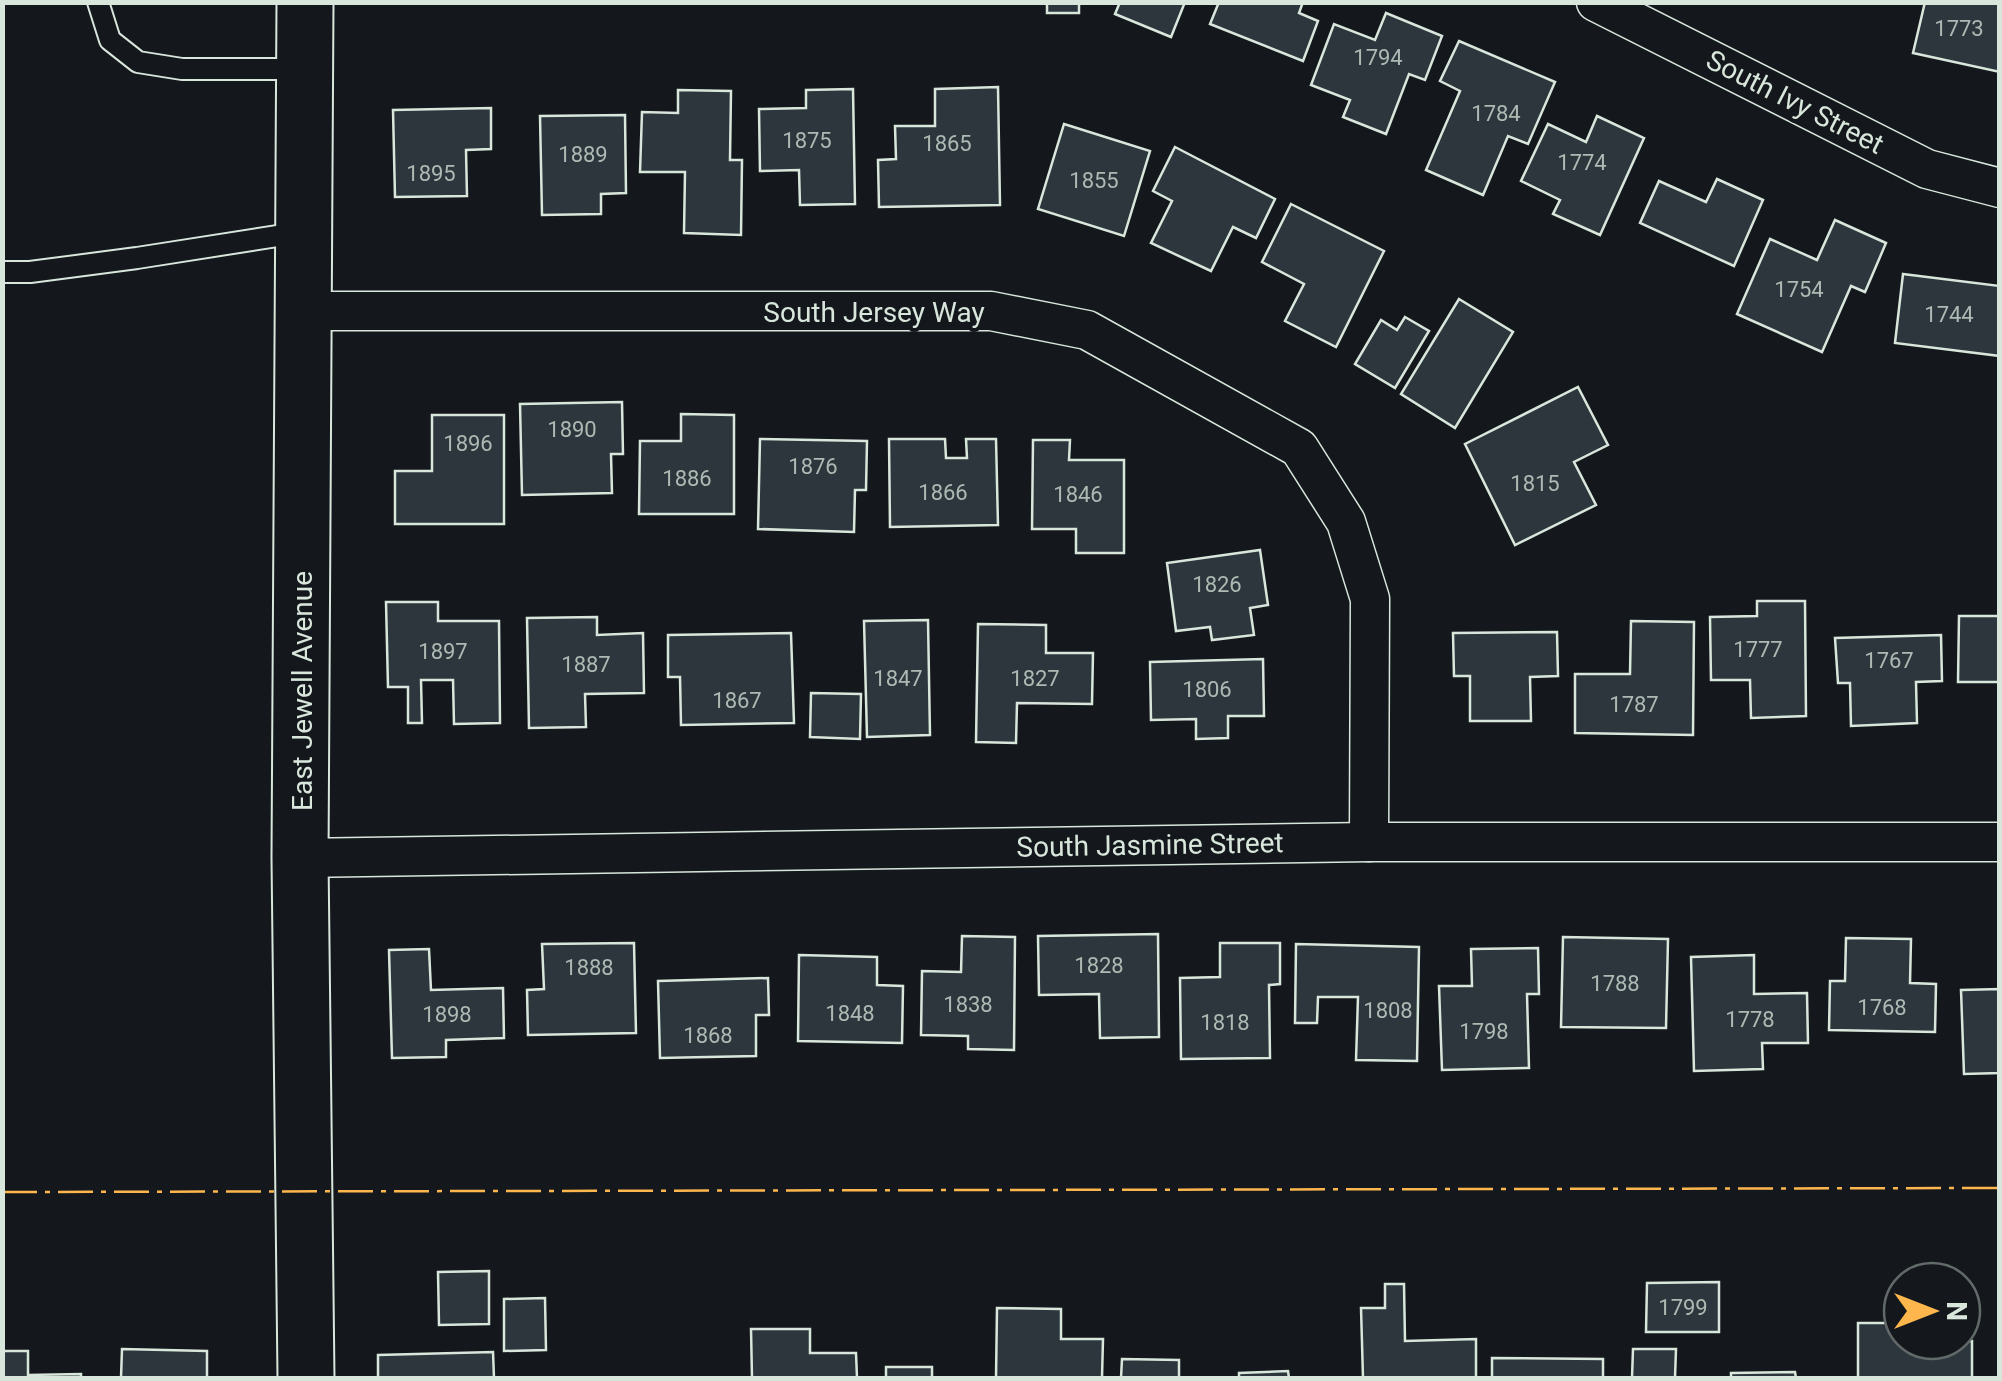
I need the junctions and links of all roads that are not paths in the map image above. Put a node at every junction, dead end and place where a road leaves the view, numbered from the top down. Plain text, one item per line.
1 (98, 2) edge
2 (304, 2) edge
3 (1596, 2) edge
4 (304, 68) junction
5 (2000, 188) edge
6 (304, 232) junction
7 (2, 272) edge
8 (304, 311) junction
9 (1368, 842) junction
10 (2000, 842) edge
11 (300, 858) junction
12 (306, 1378) edge

1 - 4 lane
2 - 4 street, East Jewell Avenue
3 - 5 street, South Ivy Street
4 - 6 street, East Jewell Avenue
6 - 7 lane
6 - 8 street, East Jewell Avenue
8 - 9 street, South Jersey Way
8 - 11 street, East Jewell Avenue
9 - 10 street, South Jasmine Street
9 - 11 street, South Jasmine Street
11 - 12 street, East Jewell Avenue

